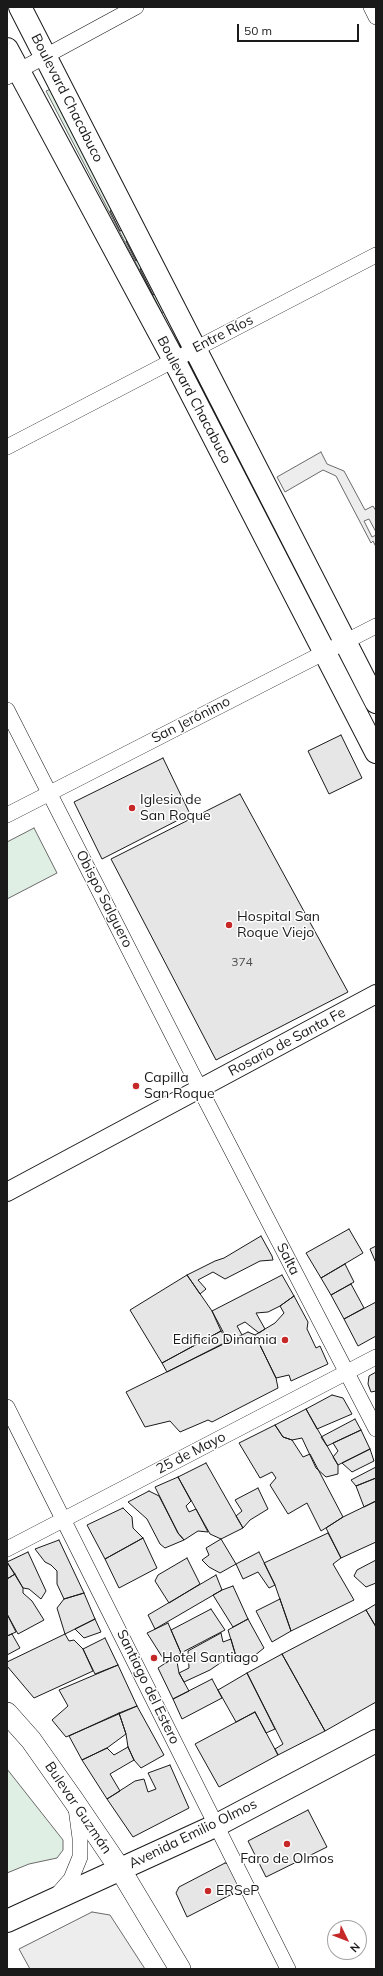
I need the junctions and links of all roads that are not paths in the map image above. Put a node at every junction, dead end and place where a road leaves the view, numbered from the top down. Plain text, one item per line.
1 (20, 7) edge
2 (136, 7) edge
3 (371, 7) edge
4 (376, 18) edge
5 (7, 50) edge
6 (45, 56) junction
7 (13, 74) edge
8 (376, 255) edge
9 (195, 349) junction
10 (174, 360) junction
11 (7, 448) edge
12 (376, 626) edge
13 (346, 642) junction
14 (326, 652) junction
15 (376, 702) edge
16 (7, 710) edge
17 (376, 752) edge
18 (49, 792) junction
19 (7, 815) edge
20 (376, 994) edge
21 (200, 1089) junction
22 (7, 1192) edge
23 (376, 1357) edge
24 (347, 1372) junction
25 (7, 1407) edge
26 (376, 1429) edge
27 (64, 1519) junction
28 (7, 1549) edge
29 (7, 1713) edge
30 (376, 1741) edge
31 (74, 1801) junction
32 (217, 1825) junction
33 (120, 1869) junction
34 (52, 1901) junction
35 (7, 1922) edge
36 (180, 1969) edge
37 (288, 1969) edge

1 - 6 main road, Boulevard Chacabuco
2 - 6 street
3 - 4 street
5 - 7 main road, Boulevard Chacabuco
6 - 7 street
6 - 9 main road, Boulevard Chacabuco
7 - 10 main road, Boulevard Chacabuco
8 - 9 street, Entre Ríos
9 - 10 street, Entre Ríos
9 - 13 main road, Boulevard Chacabuco
10 - 11 street, Entre Ríos
10 - 14 main road, Boulevard Chacabuco
12 - 13 street, San Jerónimo
13 - 14 street, San Jerónimo
13 - 15 main road, Boulevard Chacabuco
14 - 17 main road, Boulevard Chacabuco
14 - 18 street, San Jerónimo
16 - 18 street, Obispo Salguero
18 - 19 street, San Jerónimo
18 - 21 street, Obispo Salguero
20 - 21 street, Rosario de Santa Fe
21 - 22 street, Rosario de Santa Fe
21 - 24 street, Salta
23 - 24 street, 25 de Mayo
24 - 26 street, Salta
24 - 27 street, 25 de Mayo
25 - 27 street, Santiago del Estero
27 - 28 street, 25 de Mayo
27 - 32 street, Santiago del Estero
29 - 31 main road, Bulevar Guzmán
30 - 32 main road, Avenida Emilio Olmos
31 - 33 main road, Bulevar Guzmán
31 - 34 street
32 - 33 main road, Avenida Emilio Olmos
32 - 37 street, Santiago del Estero
33 - 34 main road, Avenida Emilio Olmos
33 - 36 main road, Bulevar Guzmán
34 - 35 main road, Avenida Emilio Olmos

